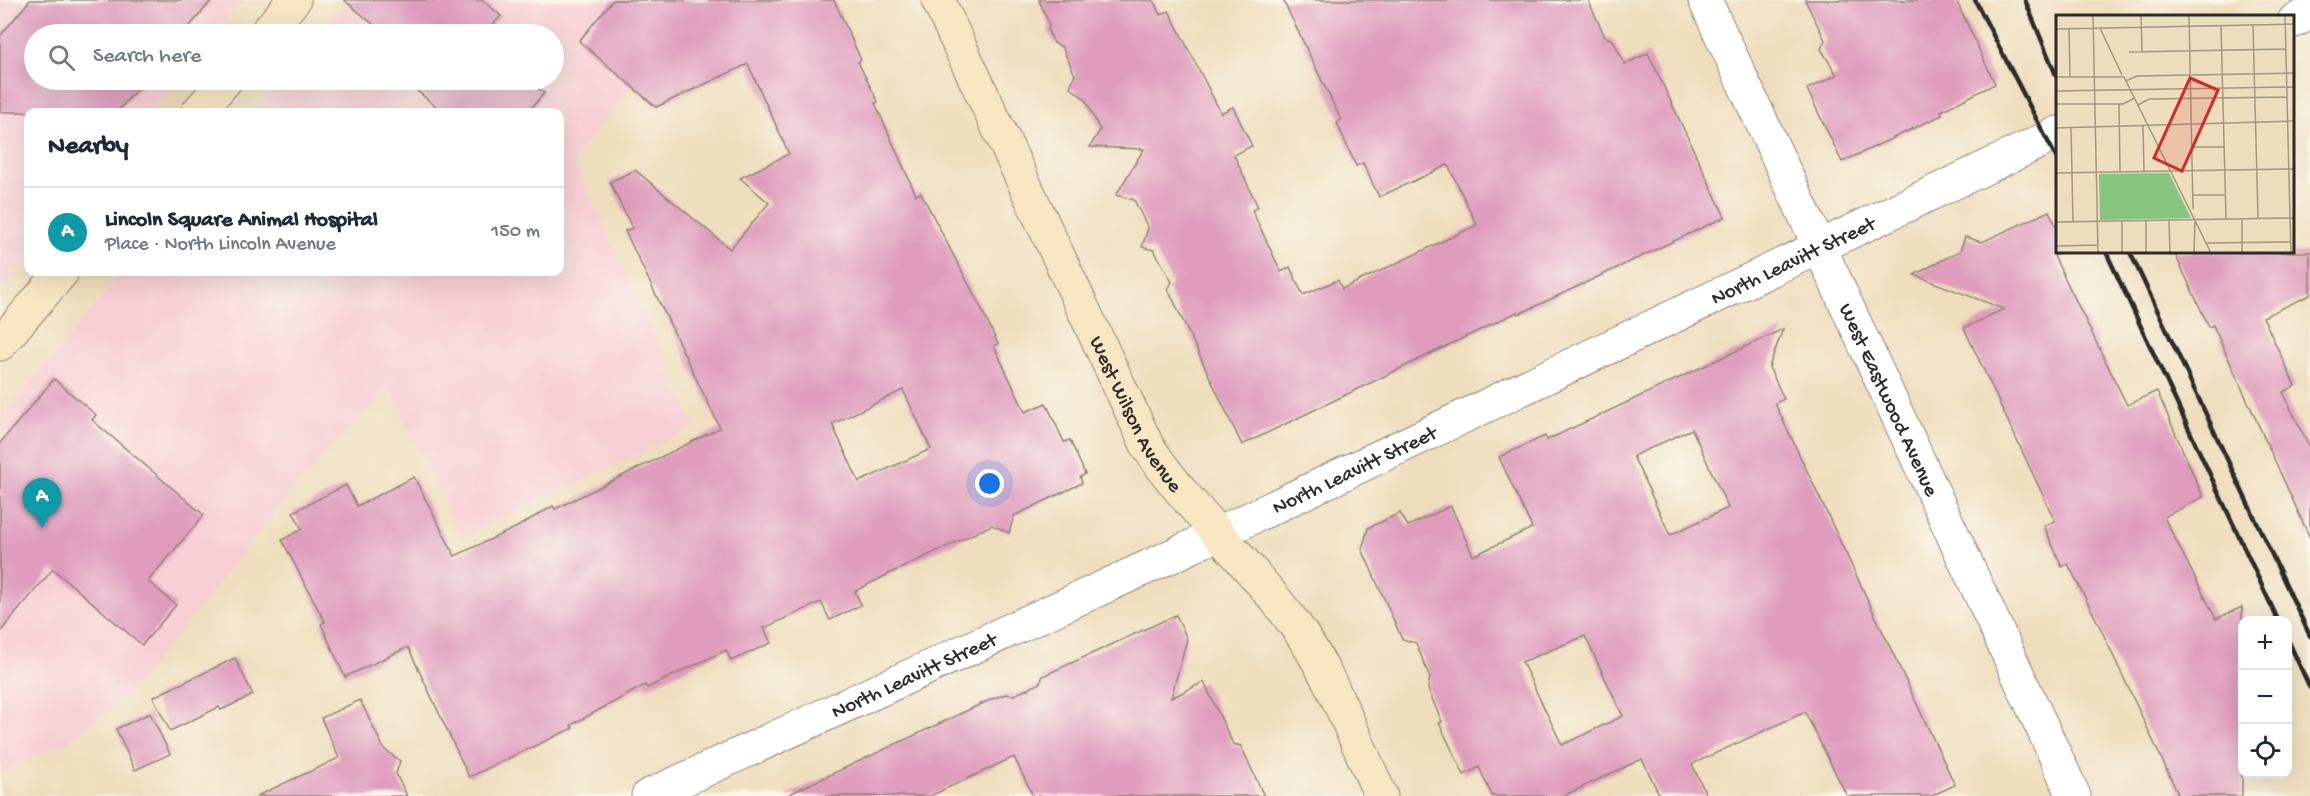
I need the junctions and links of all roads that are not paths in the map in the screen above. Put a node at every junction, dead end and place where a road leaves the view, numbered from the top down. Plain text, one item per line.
1 (294, 0) edge
2 (938, 0) edge
3 (1705, 0) edge
4 (2310, 13) edge
5 (2295, 20) edge
6 (274, 24) edge
7 (217, 90) edge
8 (202, 108) edge
9 (2056, 134) edge
10 (1820, 246) junction
11 (59, 276) edge
12 (0, 344) edge
13 (1218, 532) junction
14 (666, 792) edge
15 (1381, 796) edge
16 (2074, 796) edge

1 - 6 street
2 - 13 street, West Wilson Avenue
3 - 10 street, West Eastwood Avenue
4 - 5 street
7 - 8 street
9 - 10 street, North Leavitt Street
10 - 13 street, North Leavitt Street
10 - 16 street, West Eastwood Avenue
11 - 12 street
13 - 14 street, North Leavitt Street
13 - 15 street, West Wilson Avenue

